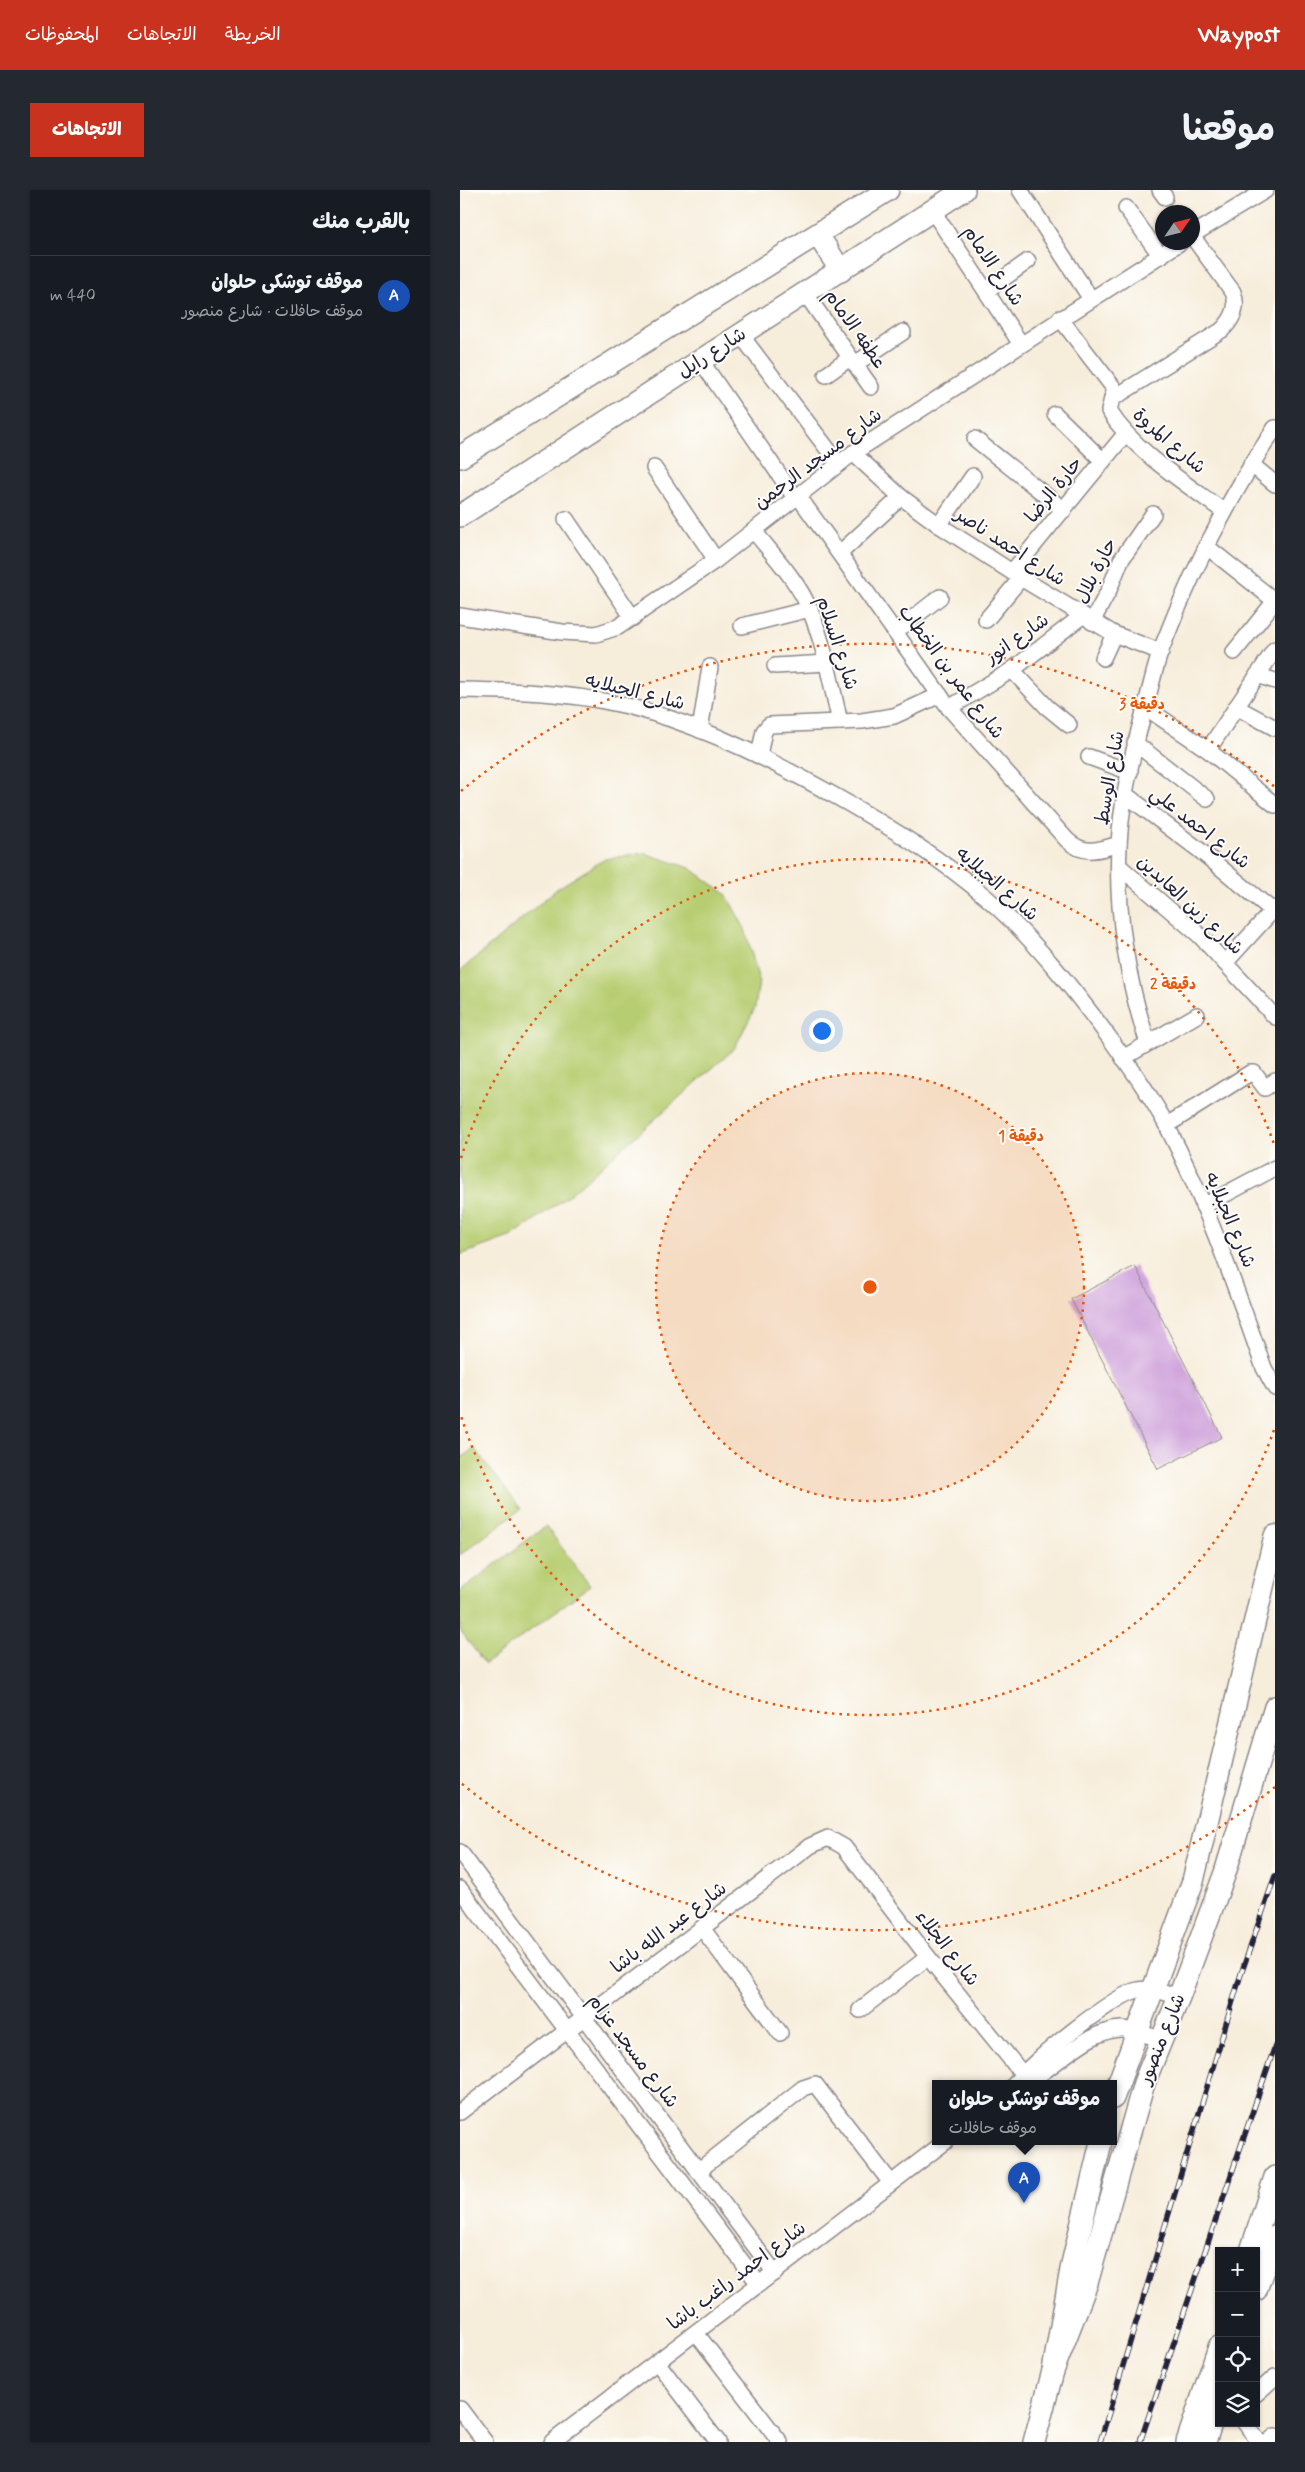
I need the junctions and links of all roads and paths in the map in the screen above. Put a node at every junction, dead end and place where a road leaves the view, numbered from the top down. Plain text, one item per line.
1 (888, 190) edge
2 (964, 190) edge
3 (1020, 190) edge
4 (1258, 192) edge
5 (1126, 208) dead end
6 (932, 210) junction
7 (1200, 230) edge
8 (818, 235) junction
9 (1200, 246) edge
10 (1170, 250) edge
11 (1161, 256) junction
12 (1028, 261) dead end
13 (841, 271) junction
14 (986, 291) junction
15 (805, 293) junction
16 (1091, 299) junction
17 (1060, 318) junction
18 (903, 332) dead end
19 (740, 334) junction
20 (1021, 344) junction
21 (701, 361) junction
22 (852, 361) junction
23 (826, 375) dead end
24 (871, 387) dead end
25 (1112, 399) junction
26 (1055, 414) dead end
27 (1275, 428) edge
28 (1126, 433) junction
29 (975, 439) dead end
30 (853, 454) junction
31 (460, 457) edge
32 (1103, 461) junction
33 (840, 464) junction
34 (1251, 464) junction
35 (654, 468) dead end
36 (973, 476) dead end
37 (1275, 484) edge
38 (901, 497) junction
39 (798, 498) junction
40 (1064, 510) junction
41 (1223, 511) junction
42 (1152, 514) dead end
43 (460, 516) edge
44 (566, 519) dead end
45 (938, 525) junction
46 (754, 532) junction
47 (1206, 546) junction
48 (840, 553) junction
49 (716, 560) junction
50 (1016, 575) junction
51 (940, 597) dead end
52 (1275, 601) edge
53 (810, 609) junction
54 (460, 616) edge
55 (633, 618) junction
56 (1087, 619) junction
57 (986, 620) dead end
58 (742, 626) dead end
59 (895, 632) junction
60 (1114, 634) junction
61 (1275, 649) edge
62 (1161, 652) junction
63 (1234, 652) dead end
64 (1103, 658) dead end
65 (827, 663) junction
66 (775, 666) dead end
67 (710, 667) dead end
68 (1012, 670) junction
69 (1257, 674) junction
70 (1275, 681) edge
71 (460, 690) edge
72 (944, 702) junction
73 (1145, 707) junction
74 (1236, 707) junction
75 (840, 722) junction
76 (1069, 725) dead end
77 (1275, 728) edge
78 (700, 730) junction
79 (1135, 743) junction
80 (1208, 750) junction
81 (759, 755) junction
82 (1089, 757) dead end
83 (1130, 772) junction
84 (1126, 795) junction
85 (1207, 799) dead end
86 (1275, 805) edge
87 (1119, 844) junction
88 (1119, 866) junction
89 (1272, 917) edge
90 (1225, 963) junction
91 (1197, 1015) dead end
92 (1275, 1017) edge
93 (1148, 1043) junction
94 (1123, 1058) junction
95 (1275, 1081) edge
96 (1167, 1125) junction
97 (1275, 1168) edge
98 (1203, 1206) junction
99 (1275, 1388) edge
100 (1275, 1536) edge
101 (1270, 1579) edge
102 (1275, 1707) edge
103 (834, 1839) joint
104 (460, 1852) edge
105 (460, 1889) edge
106 (465, 1907) edge
107 (702, 1928) junction
108 (928, 1957) junction
109 (1152, 1989) junction
110 (1179, 1997) junction
111 (860, 2010) dead end
112 (583, 2017) junction
113 (567, 2029) junction
114 (1136, 2032) junction
115 (780, 2034) dead end
116 (1160, 2039) junction
117 (1021, 2080) edge
118 (1023, 2080) edge
119 (1024, 2080) edge
120 (1117, 2087) edge
121 (460, 2112) edge
122 (941, 2145) edge
123 (1100, 2145) edge
124 (698, 2171) junction
125 (1275, 2177) edge
126 (891, 2183) junction
127 (1275, 2236) edge
128 (1264, 2260) edge
129 (775, 2272) junction
130 (1260, 2275) edge
131 (759, 2284) junction
132 (696, 2333) junction
133 (1215, 2359) edge
134 (657, 2362) junction
135 (1053, 2371) junction
136 (1275, 2377) edge
137 (1260, 2390) edge
138 (460, 2409) edge
139 (1215, 2412) edge
140 (1248, 2427) edge
141 (1275, 2436) edge
142 (485, 2442) edge
143 (552, 2442) edge
144 (718, 2442) edge
145 (780, 2442) edge
146 (1034, 2442) edge
147 (1188, 2442) edge
148 (1205, 2442) edge
149 (1259, 2442) edge
150 (1268, 2442) edge

1 - 8 street
2 - 6 street, شارع رايل
3 - 16 street
4 - 7 street
5 - 11 street
6 - 13 street, شارع رايل
6 - 14 street, شارع الامام
8 - 13 street
8 - 31 street
9 - 25 street
10 - 11 street, شارع مسجد الرحمن
11 - 16 street, شارع مسجد الرحمن
12 - 14 street
13 - 15 street, شارع رايل
14 - 20 street, شارع الامام
15 - 19 street, شارع رايل
15 - 22 street, عطفه الامام
16 - 17 street, شارع مسجد الرحمن
17 - 20 street, شارع مسجد الرحمن
17 - 25 street, شارع المروة
18 - 22 street
19 - 21 street, شارع رايل
19 - 33 street
20 - 30 street, شارع مسجد الرحمن
21 - 39 street, شارع عمر بن الخطاب
21 - 43 street, شارع رايل
22 - 23 street
22 - 24 street, عطفه الامام
25 - 28 street, شارع المروة
26 - 32 street
27 - 34 street, شارع الوسط
28 - 32 street, حارة الرضا
28 - 41 street, شارع المروة
29 - 40 street
30 - 33 street, شارع مسجد الرحمن
30 - 38 street, شارع احمد ناصر
32 - 40 street, حارة الرضا
33 - 39 street, شارع مسجد الرحمن
34 - 37 street
34 - 41 street, شارع الوسط
35 - 49 street
36 - 45 street
38 - 45 street, شارع احمد ناصر
38 - 48 street
39 - 46 street, شارع مسجد الرحمن
39 - 48 street, شارع عمر بن الخطاب
40 - 50 street, حارة الرضا
41 - 47 street, شارع الوسط
42 - 56 street, حارة بلال
44 - 55 street
45 - 50 street, شارع احمد ناصر
46 - 49 street, شارع مسجد الرحمن
46 - 53 street, شارع السلام
47 - 52 street
47 - 62 street, شارع الوسط
48 - 59 street, شارع عمر بن الخطاب
49 - 55 street, شارع مسجد الرحمن
50 - 56 street, شارع احمد ناصر
50 - 57 street, حارة الرضا
51 - 59 street
52 - 63 street
53 - 58 street
53 - 65 street, شارع السلام
54 - 55 street, شارع مسجد الرحمن
56 - 60 street, شارع احمد ناصر
56 - 68 street, شارع انور
59 - 72 street, شارع عمر بن الخطاب
60 - 62 street, شارع احمد ناصر
60 - 64 street
61 - 69 street
62 - 73 street, شارع الوسط
65 - 66 street
65 - 75 street, شارع السلام
67 - 78 street
68 - 72 street, شارع انور
68 - 76 street
69 - 70 street
69 - 74 street
71 - 78 street, شارع الجبلايه
72 - 75 street, شارع انور
72 - 87 street, شارع عمر بن الخطاب
73 - 79 street, شارع الوسط
73 - 80 street
74 - 77 street
74 - 80 street
75 - 81 street, شارع انور
78 - 81 street, شارع الجبلايه
79 - 83 street, شارع الوسط
79 - 85 street
80 - 86 street
81 - 94 street, شارع الجبلايه
82 - 83 street
83 - 84 street, شارع الوسط
84 - 87 street, شارع الوسط
84 - 89 street, شارع احمد علي
87 - 88 street, شارع الوسط
88 - 90 street, شارع زين العابدين
88 - 93 street, شارع الوسط
89 - 90 street
90 - 92 street, شارع زين العابدين
91 - 93 street
93 - 94 street
94 - 96 street, شارع الجبلايه
95 - 96 street
96 - 98 street, شارع الجبلايه
97 - 98 street
98 - 99 street, شارع الجبلايه
100 - 101 street, شارع منصور
101 - 109 street, شارع منصور
102 - 110 street, شارع منصور
103 - 107 street, شارع عبد الله باشا
103 - 108 street, شارع الجلاء
104 - 112 street, شارع مسجد عزام
105 - 106 street
106 - 113 street
107 - 112 street, شارع عبد الله باشا
107 - 115 street
108 - 111 street
108 - 117 street, شارع الجلاء
109 - 110 street
109 - 114 street, شارع منصور
109 - 118 street
110 - 116 street, شارع منصور
112 - 113 street, شارع عبد الله باشا
112 - 124 street, شارع مسجد عزام
113 - 121 street, شارع عبد الله باشا
113 - 131 street
114 - 116 street
114 - 119 street
114 - 120 street, شارع منصور
116 - 135 street, شارع منصور
122 - 126 street, شارع احمد راغب باشا
123 - 135 street, شارع منصور
124 - 126 street
124 - 129 street, شارع مسجد عزام
125 - 128 street
126 - 129 street, شارع احمد راغب باشا
127 - 128 street
128 - 130 street
129 - 131 street, شارع احمد راغب باشا
131 - 132 street, شارع احمد راغب باشا
132 - 134 street, شارع احمد راغب باشا
132 - 145 street
133 - 147 street
134 - 143 street, شارع احمد راغب باشا
134 - 144 street
135 - 146 street, شارع منصور
136 - 137 street
138 - 142 street
139 - 148 street
140 - 149 street
141 - 150 street

